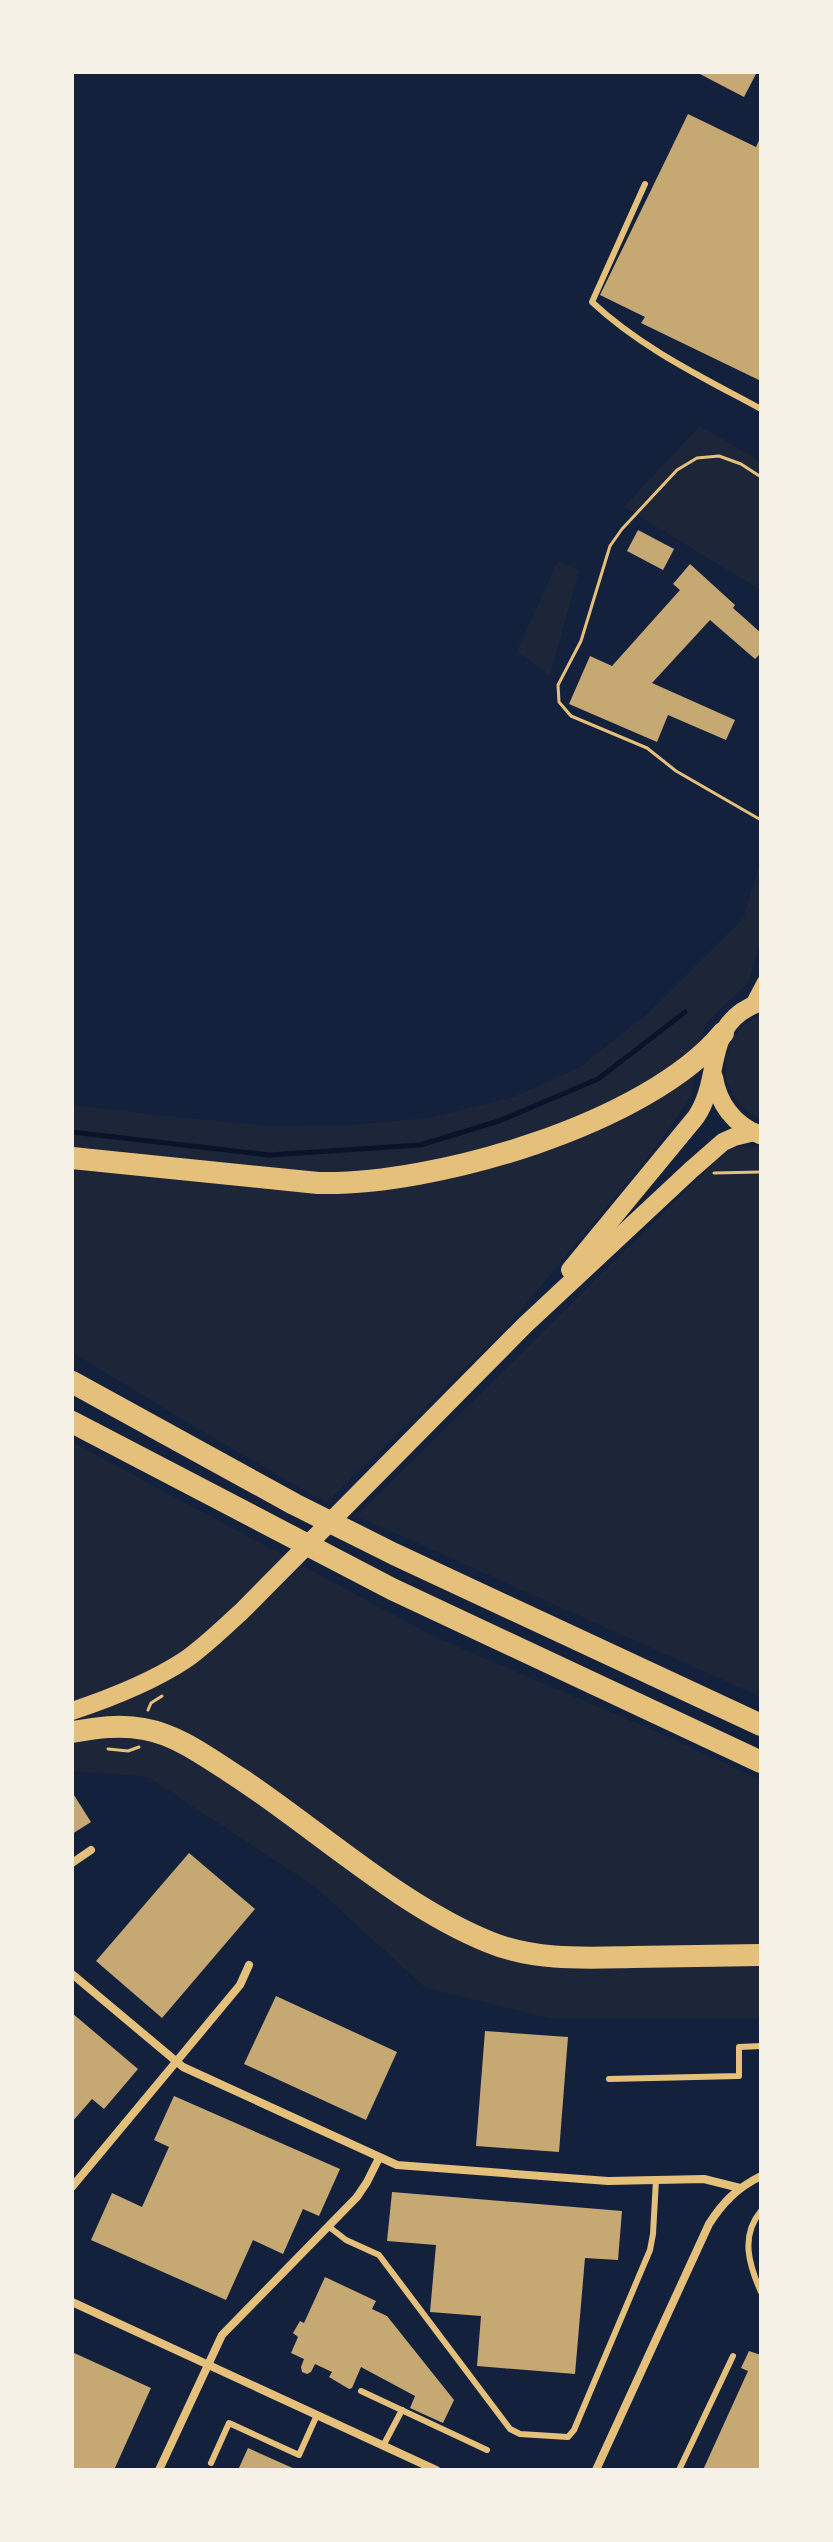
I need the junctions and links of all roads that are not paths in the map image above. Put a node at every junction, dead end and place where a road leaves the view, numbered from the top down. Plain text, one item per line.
1 (645, 184) dead end
2 (761, 409) edge
3 (761, 981) edge
4 (753, 1006) edge
5 (723, 1033) junction
6 (713, 1074) junction
7 (757, 1134) edge
8 (72, 1158) edge
9 (525, 1325) junction
10 (72, 1382) edge
11 (72, 1422) edge
12 (72, 1711) edge
13 (761, 1725) edge
14 (72, 1732) edge
15 (761, 1762) edge
16 (91, 1850) dead end
17 (72, 1863) edge
18 (761, 1955) edge
19 (249, 1965) dead end
20 (72, 1974) edge
21 (761, 2046) edge
22 (175, 2062) junction
23 (609, 2079) dead end
24 (379, 2158) junction
25 (761, 2176) edge
26 (656, 2180) junction
27 (72, 2187) edge
28 (740, 2188) junction
29 (761, 2211) edge
30 (328, 2226) junction
31 (761, 2292) edge
32 (72, 2302) edge
33 (733, 2356) dead end
34 (207, 2365) junction
35 (361, 2391) dead end
36 (402, 2410) junction
37 (317, 2415) junction
38 (383, 2446) junction
39 (487, 2450) dead end
40 (211, 2463) dead end
41 (159, 2470) edge
42 (436, 2470) edge
43 (596, 2470) edge
44 (679, 2470) edge

1 - 2 lane
3 - 4 street
4 - 5 main road
5 - 6 main road
5 - 8 highway
6 - 7 main road
6 - 9 main road
7 - 9 main road
9 - 12 main road
10 - 13 highway
11 - 15 highway
14 - 18 highway
16 - 17 street
19 - 22 street
20 - 22 street
21 - 23 lane
22 - 24 street
22 - 27 street
24 - 26 street
24 - 30 street
25 - 28 street
26 - 28 street
26 - 30 lane
28 - 43 street
29 - 31 lane
30 - 34 street
32 - 34 street
33 - 44 lane
34 - 37 street
34 - 41 street
35 - 36 lane
36 - 38 lane
36 - 39 lane
37 - 38 street
37 - 40 lane
38 - 42 street

